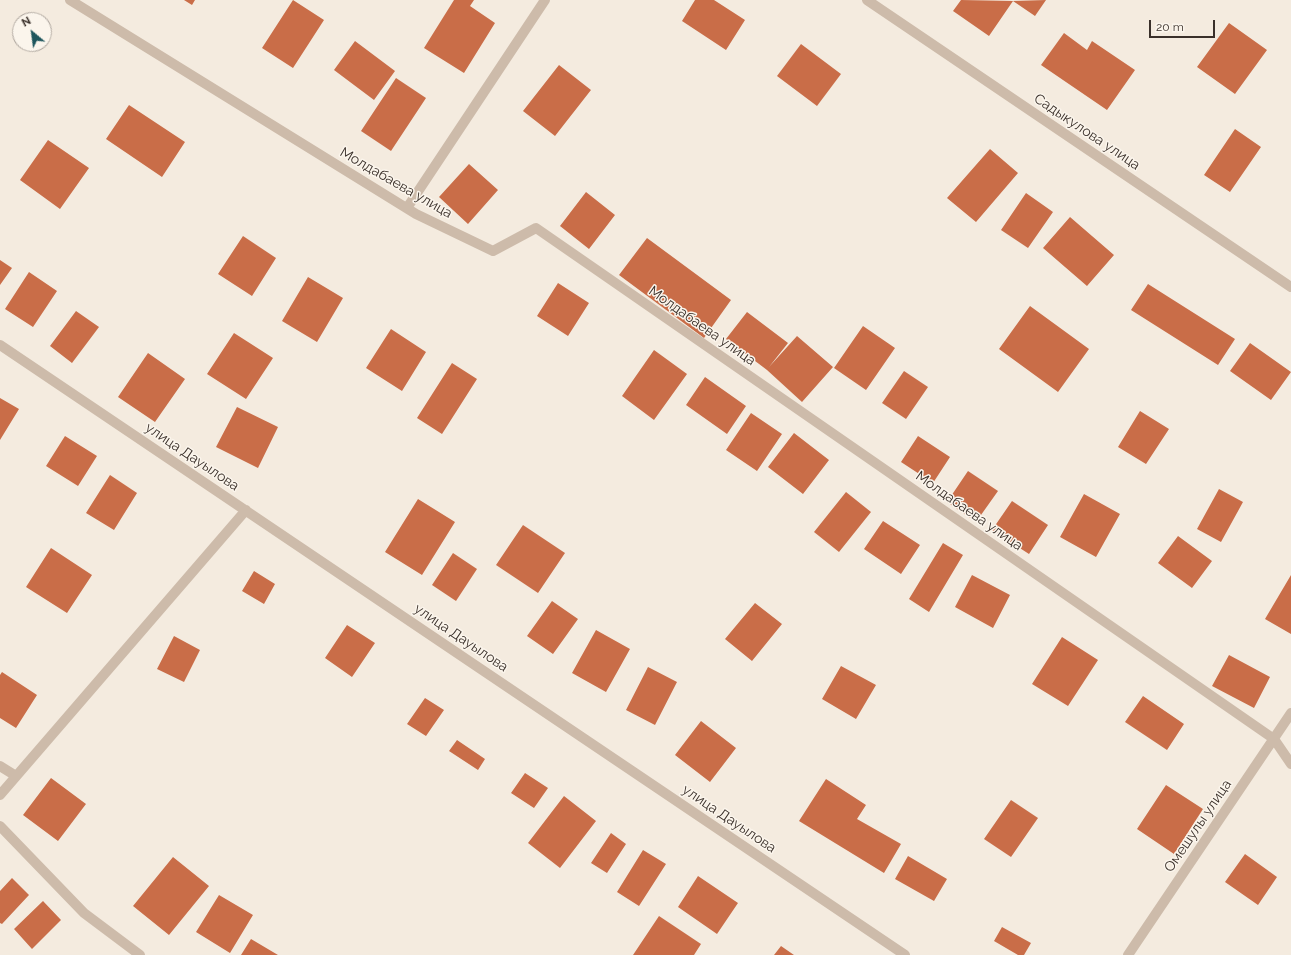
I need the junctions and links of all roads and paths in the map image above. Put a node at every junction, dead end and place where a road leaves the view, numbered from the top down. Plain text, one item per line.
1 (70, 0) edge
2 (545, 0) edge
3 (867, 0) edge
4 (407, 208) junction
5 (1291, 287) edge
6 (0, 345) edge
7 (246, 510) junction
8 (1291, 714) edge
9 (1274, 739) junction
10 (1291, 764) edge
11 (0, 766) edge
12 (16, 776) junction
13 (0, 795) edge
14 (0, 826) edge
15 (140, 955) edge
16 (905, 955) edge
17 (1128, 955) edge

1 - 4 street, Молдабаева улица
2 - 4 street
3 - 5 street, Садыкулова улица
4 - 9 street, Молдабаева улица
6 - 7 street, улица Дауылова
7 - 12 street
7 - 16 street, улица Дауылова
8 - 9 street, Омешулы улица
9 - 10 street, Молдабаева улица
9 - 17 street, Омешулы улица
11 - 12 street
12 - 13 street
14 - 15 street

